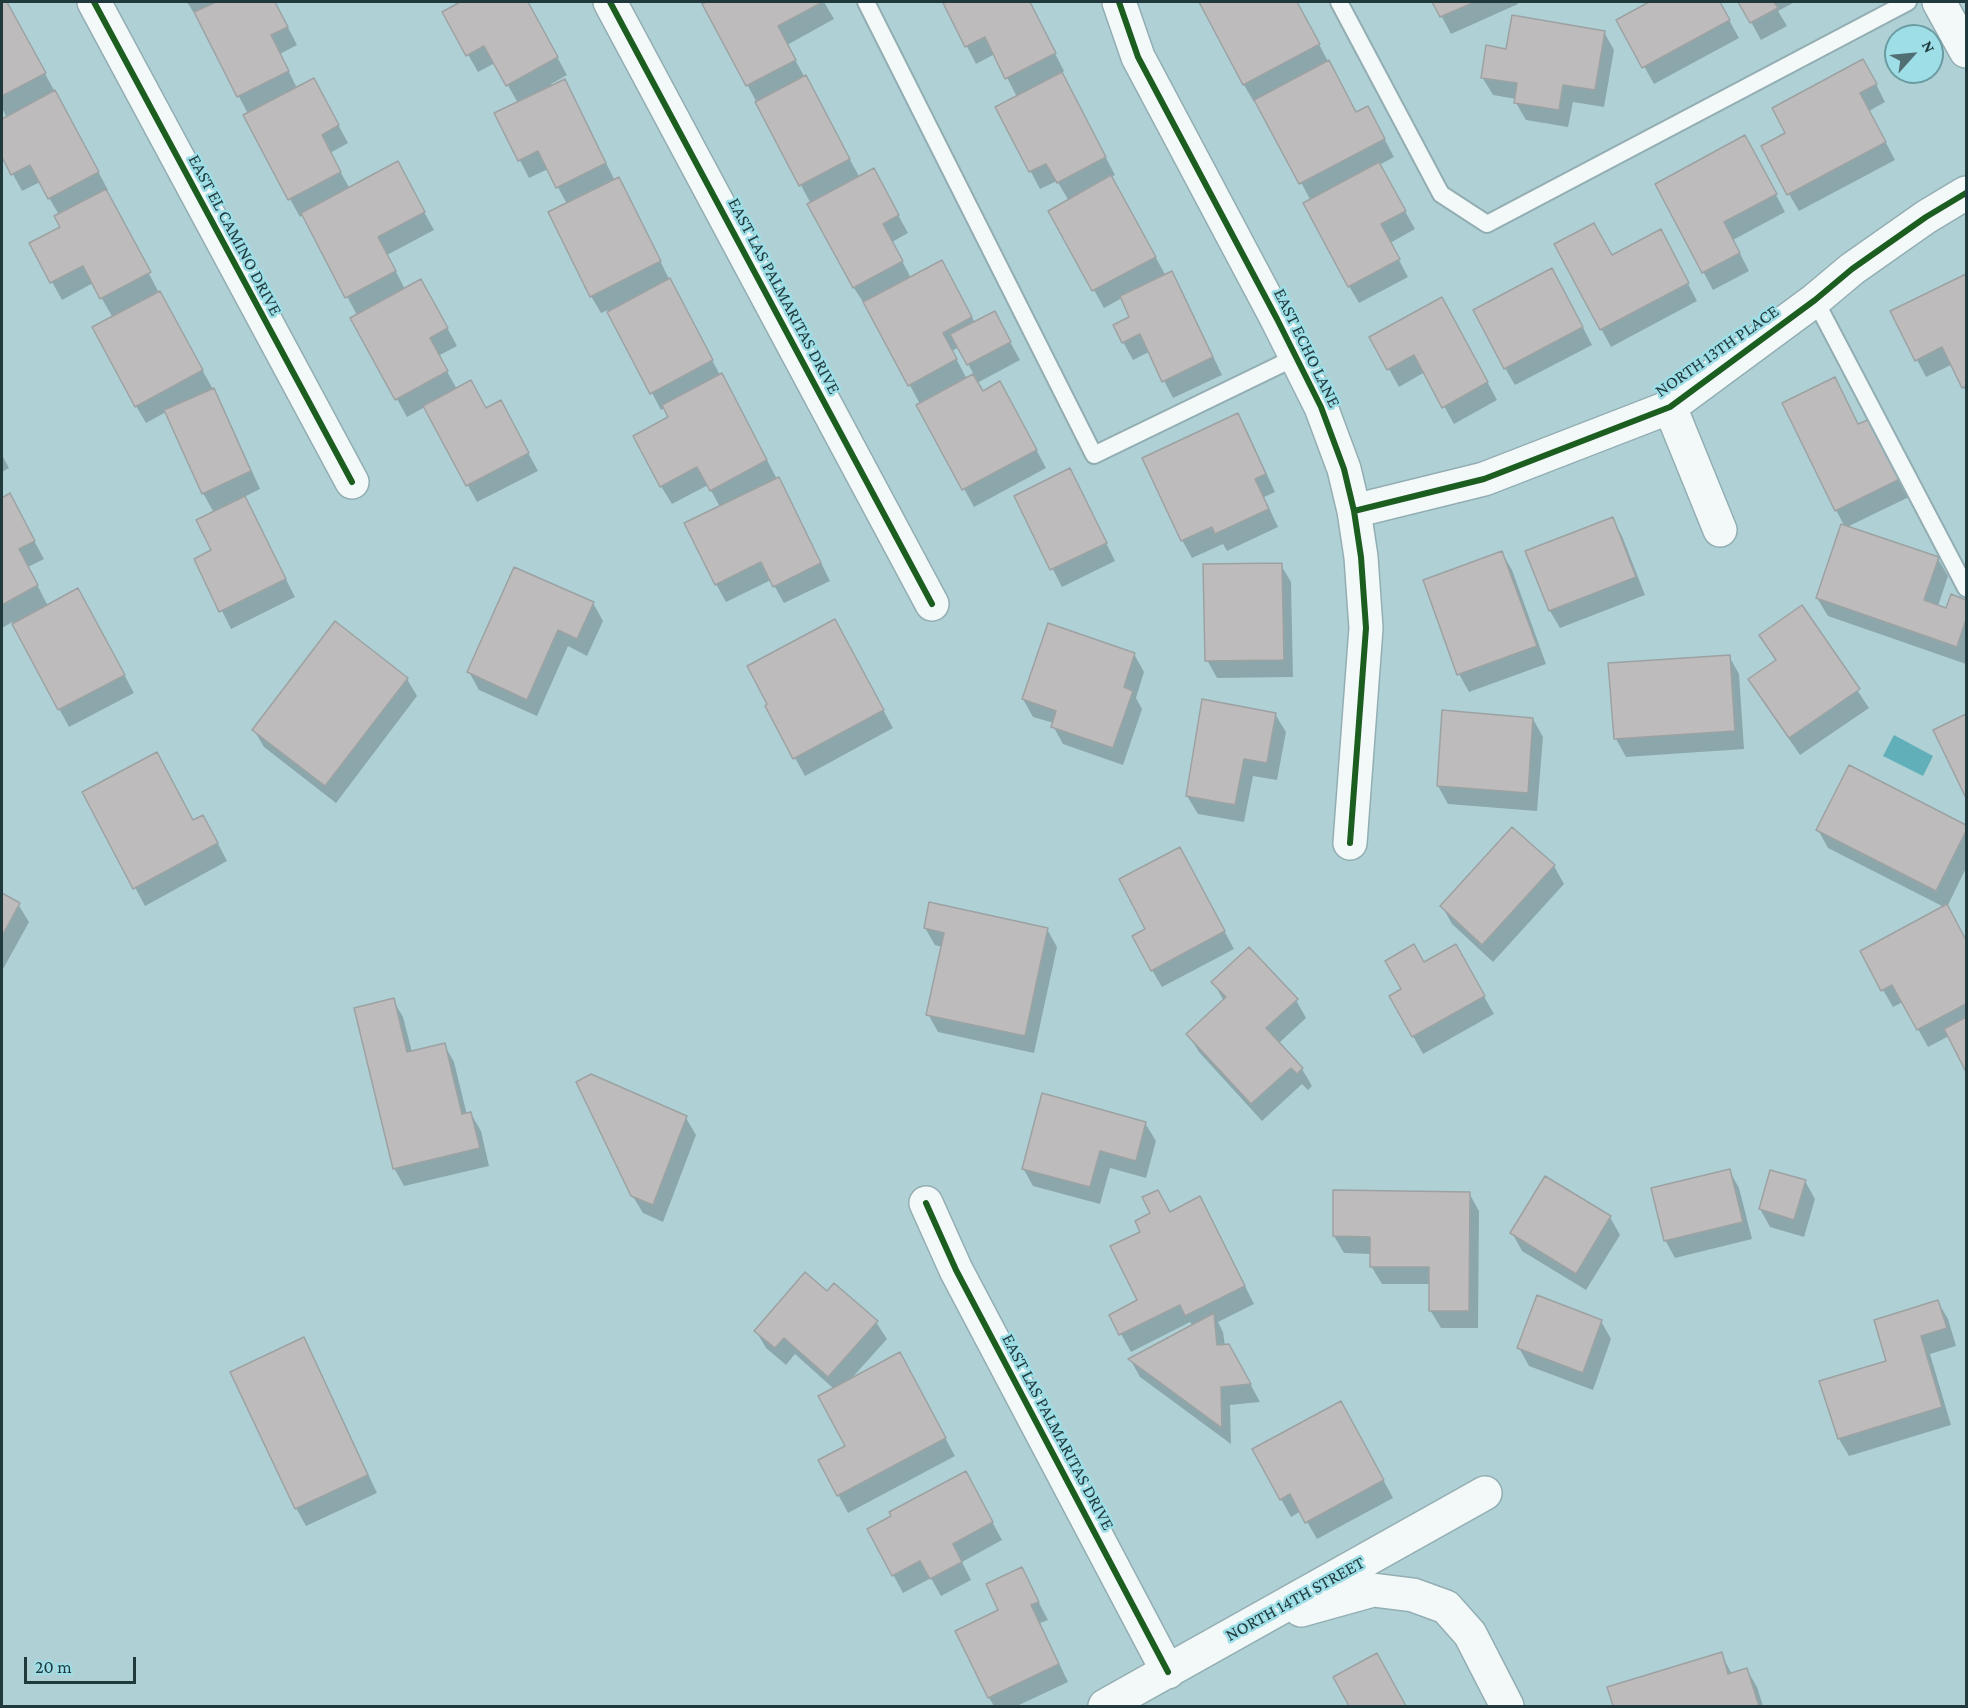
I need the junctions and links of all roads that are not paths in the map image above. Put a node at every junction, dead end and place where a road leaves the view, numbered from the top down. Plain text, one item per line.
1 (94, 2) edge
2 (610, 2) edge
3 (866, 2) edge
4 (1119, 2) edge
5 (1339, 2) edge
6 (1908, 2) edge
7 (1939, 2) edge
8 (1966, 51) edge
9 (1966, 193) edge
10 (1815, 300) junction
11 (1296, 357) junction
12 (1670, 407) junction
13 (352, 482) dead end
14 (1354, 511) junction
15 (1720, 530) dead end
16 (1966, 588) edge
17 (932, 604) dead end
18 (1350, 843) dead end
19 (927, 1203) dead end
20 (1485, 1493) dead end
21 (1250, 1623) junction
22 (1168, 1672) junction
23 (1105, 1707) edge
24 (1507, 1707) edge

1 - 13 street, EAST EL CAMINO DRIVE
2 - 17 street, EAST LAS PALMARITAS DRIVE
3 - 11 lane
4 - 11 street, EAST ECHO LANE
5 - 6 lane
7 - 8 street
9 - 10 street, NORTH 13TH PLACE
10 - 12 street, NORTH 13TH PLACE
10 - 16 lane
11 - 14 street, EAST ECHO LANE
12 - 14 street, NORTH 13TH PLACE
12 - 15 street
14 - 18 street, EAST ECHO LANE
19 - 22 street, EAST LAS PALMARITAS DRIVE
20 - 21 street, NORTH 14TH STREET
21 - 22 street, NORTH 14TH STREET
21 - 24 street
22 - 23 street, NORTH 14TH STREET

